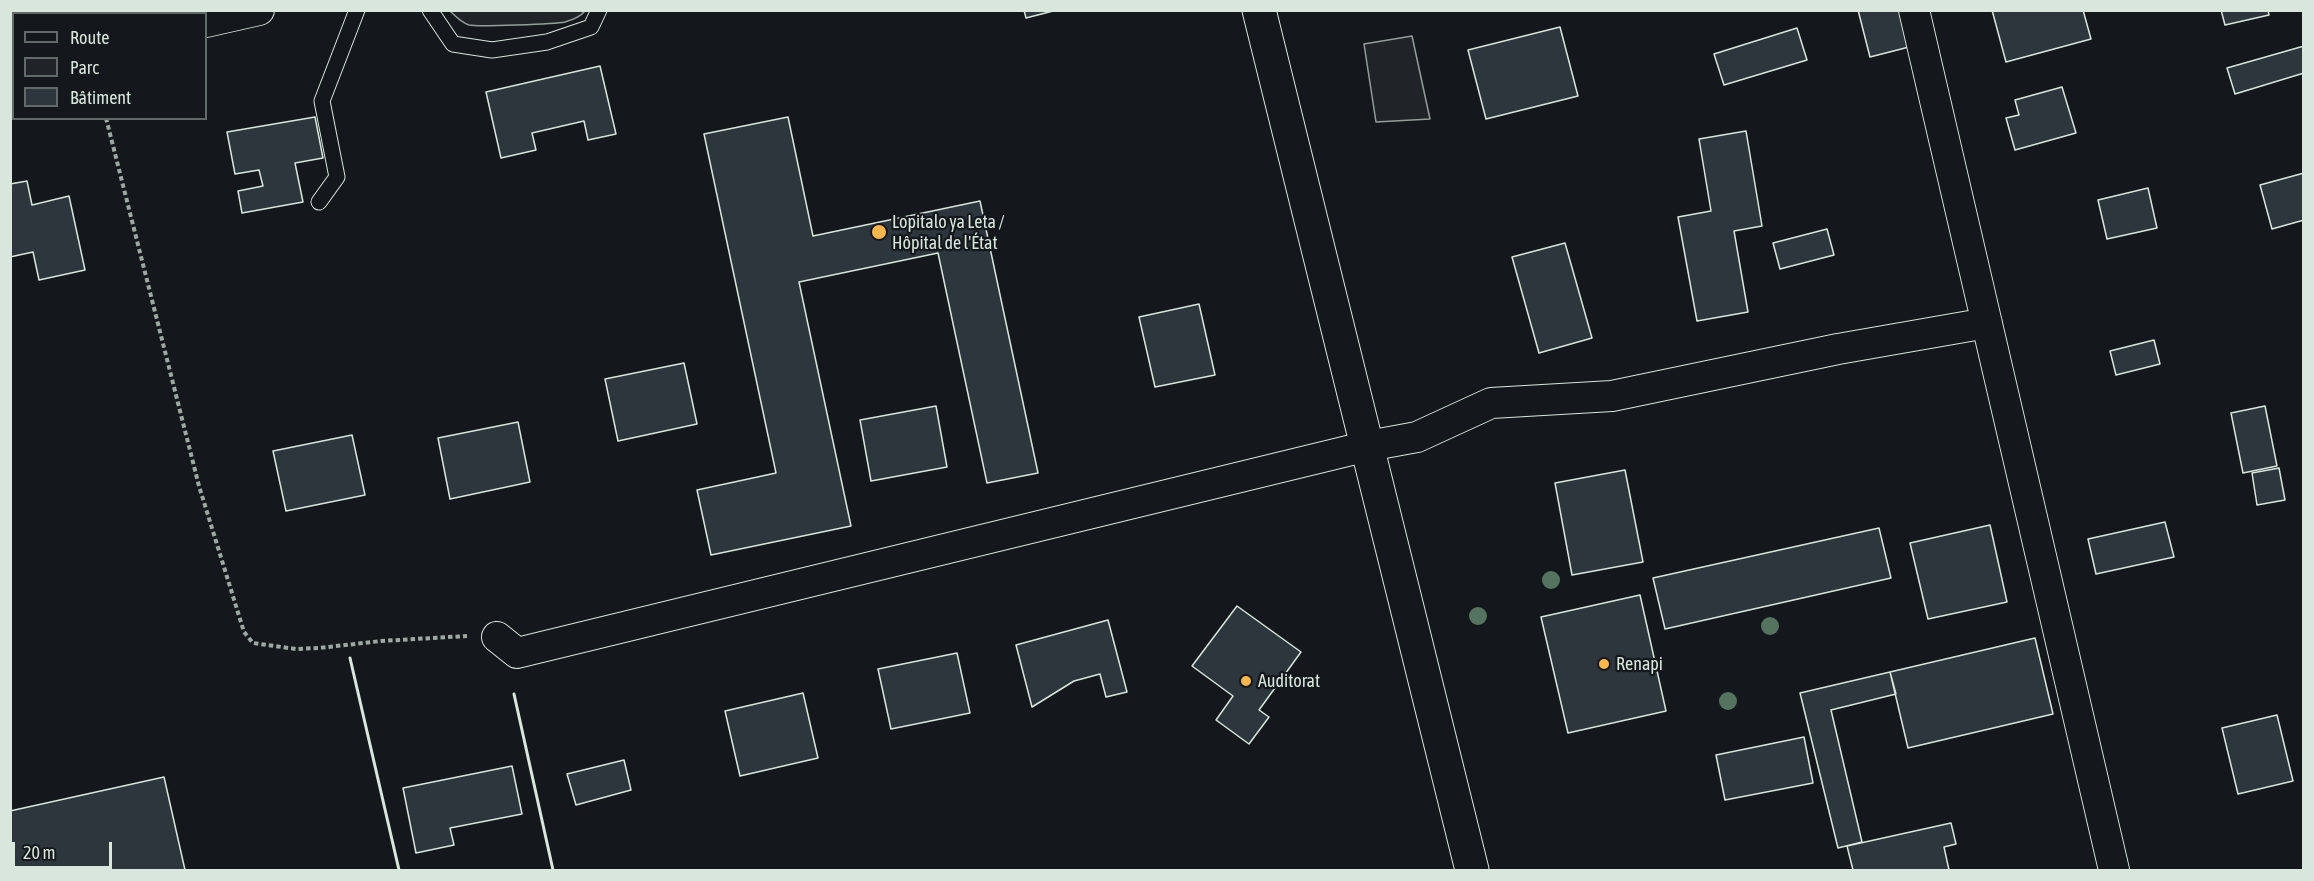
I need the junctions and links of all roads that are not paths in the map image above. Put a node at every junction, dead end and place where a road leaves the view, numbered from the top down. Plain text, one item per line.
1 (259, 10) edge
2 (357, 10) edge
3 (430, 10) edge
4 (599, 10) edge
5 (1259, 10) edge
6 (1914, 10) edge
7 (207, 22) edge
8 (318, 202) dead end
9 (1987, 323) junction
10 (1368, 446) junction
11 (497, 637) road end
12 (1472, 870) edge
13 (2114, 870) edge

1 - 7 street
2 - 8 lane
3 - 4 lane
5 - 10 main road
6 - 9 street
9 - 10 street
9 - 13 street
10 - 11 street
10 - 12 main road

